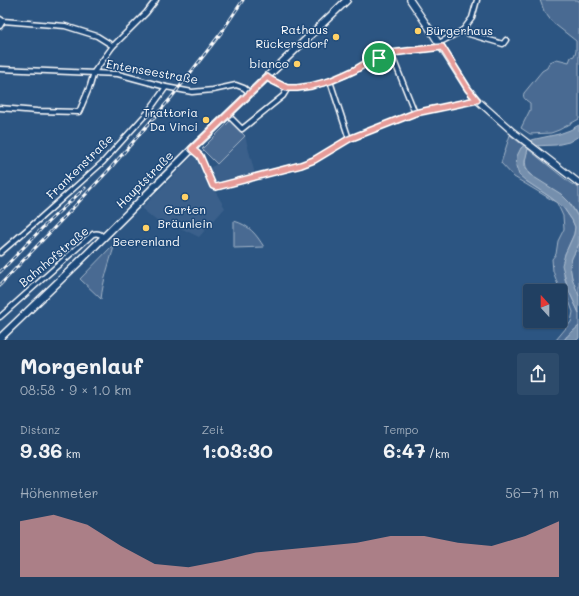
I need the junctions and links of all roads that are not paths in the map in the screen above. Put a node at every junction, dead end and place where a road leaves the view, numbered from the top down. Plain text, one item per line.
1 (156, 0) edge
2 (347, 0) edge
3 (410, 0) edge
4 (477, 0) edge
5 (1, 20) edge
6 (0, 26) edge
7 (463, 30) junction
8 (506, 40) dead end
9 (440, 45) junction
10 (113, 46) junction
11 (391, 53) junction
12 (0, 70) edge
13 (94, 72) junction
14 (267, 77) junction
15 (330, 81) junction
16 (166, 87) junction
17 (287, 88) junction
18 (250, 93) junction
19 (477, 100) junction
20 (0, 108) edge
21 (415, 113) junction
22 (228, 115) junction
23 (349, 139) junction
24 (192, 149) junction
25 (579, 183) edge
26 (103, 237) junction
27 (0, 253) edge
28 (0, 317) edge
29 (0, 338) edge

1 - 10 street
2 - 14 main road, Hauptstraße
3 - 9 main road
4 - 7 street
5 - 6 street
5 - 10 street
7 - 8 street
7 - 9 street
9 - 11 street
9 - 19 main road
10 - 13 street
11 - 15 street
11 - 21 street
12 - 13 street, Entenseestraße
13 - 16 street, Entenseestraße
13 - 20 street
14 - 17 street
14 - 18 main road, Hauptstraße
15 - 17 street
15 - 23 street
16 - 18 street, Entenseestraße
16 - 27 street, Frankenstraße
17 - 22 street
18 - 22 main road, Hauptstraße
19 - 21 street
19 - 25 main road
21 - 23 street
22 - 24 main road, Hauptstraße
23 - 24 street
24 - 26 main road, Hauptstraße
26 - 28 street, Bahnhofstraße
26 - 29 main road, Hauptstraße

